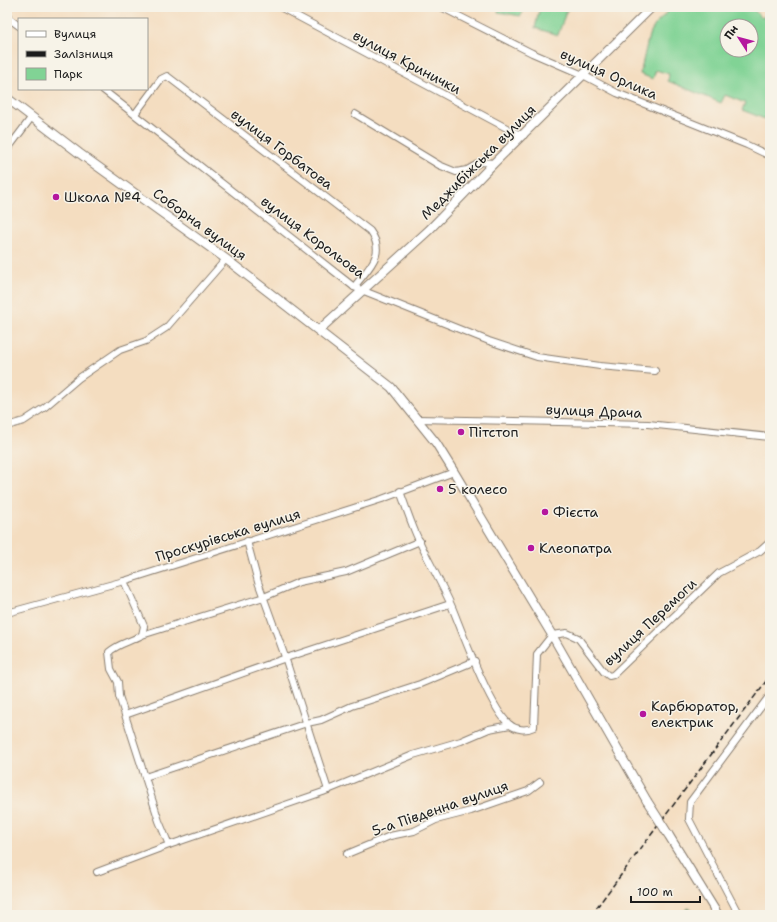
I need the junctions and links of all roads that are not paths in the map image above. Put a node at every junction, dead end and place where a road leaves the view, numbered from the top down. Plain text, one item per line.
1 (280, 7) edge
2 (441, 7) edge
3 (652, 7) edge
4 (7, 17) edge
5 (18, 25) edge
6 (583, 75) junction
7 (103, 90) edge
8 (7, 98) edge
9 (135, 114) junction
10 (355, 114) dead end
11 (31, 118) junction
12 (524, 135) junction
13 (7, 150) edge
14 (770, 156) edge
15 (494, 163) junction
16 (226, 259) junction
17 (358, 289) junction
18 (319, 330) junction
19 (655, 371) dead end
20 (417, 418) junction
21 (7, 426) edge
22 (770, 437) edge
23 (454, 472) junction
24 (400, 491) junction
25 (247, 541) junction
26 (420, 542) junction
27 (770, 542) edge
28 (124, 581) junction
29 (264, 597) junction
30 (450, 604) junction
31 (7, 613) edge
32 (142, 635) junction
33 (552, 635) junction
34 (286, 658) junction
35 (7, 659) edge
36 (475, 661) junction
37 (7, 665) edge
38 (770, 695) edge
39 (125, 715) junction
40 (307, 723) junction
41 (510, 725) junction
42 (145, 778) junction
43 (540, 782) dead end
44 (328, 790) junction
45 (169, 844) junction
46 (347, 854) dead end
47 (96, 872) dead end
48 (718, 915) edge
49 (740, 915) edge

1 - 12 street, вулиця Кринички
2 - 6 street, вулиця Орлика
3 - 6 main road, Меджибіжська вулиця
4 - 5 street
6 - 12 main road, Меджибіжська вулиця
6 - 14 street, вулиця Орлика
7 - 9 street, вулиця Корольова
8 - 11 main road, Соборна вулиця
9 - 17 street, вулиця Корольова
9 - 17 street, вулиця Горбатова
10 - 15 street
11 - 13 street
11 - 16 main road, Соборна вулиця
12 - 15 main road, Меджибіжська вулиця
15 - 17 main road, Меджибіжська вулиця
16 - 18 main road, Соборна вулиця
16 - 21 street
17 - 18 main road, Меджибіжська вулиця
17 - 19 street, вулиця Корольова
18 - 20 main road, Соборна вулиця
20 - 22 street, вулиця Драча
20 - 23 main road, Соборна вулиця
23 - 24 street, Проскурівська вулиця
23 - 33 main road, Соборна вулиця
24 - 25 street, Проскурівська вулиця
24 - 26 street
25 - 28 street, Проскурівська вулиця
25 - 29 street
26 - 29 street
26 - 30 street
27 - 33 street, вулиця Перемоги
28 - 31 street, Проскурівська вулиця
28 - 32 street
29 - 32 street
29 - 34 street
30 - 34 street
30 - 36 street
32 - 39 street
33 - 41 street
33 - 48 main road, Соборна вулиця, bridge
34 - 39 street
34 - 40 street
35 - 37 street
36 - 40 street
36 - 41 street
38 - 49 street
39 - 42 street
40 - 42 street
40 - 44 street
41 - 44 street
42 - 45 street
43 - 46 street, 5-а Південна вулиця
44 - 45 street
45 - 47 street

